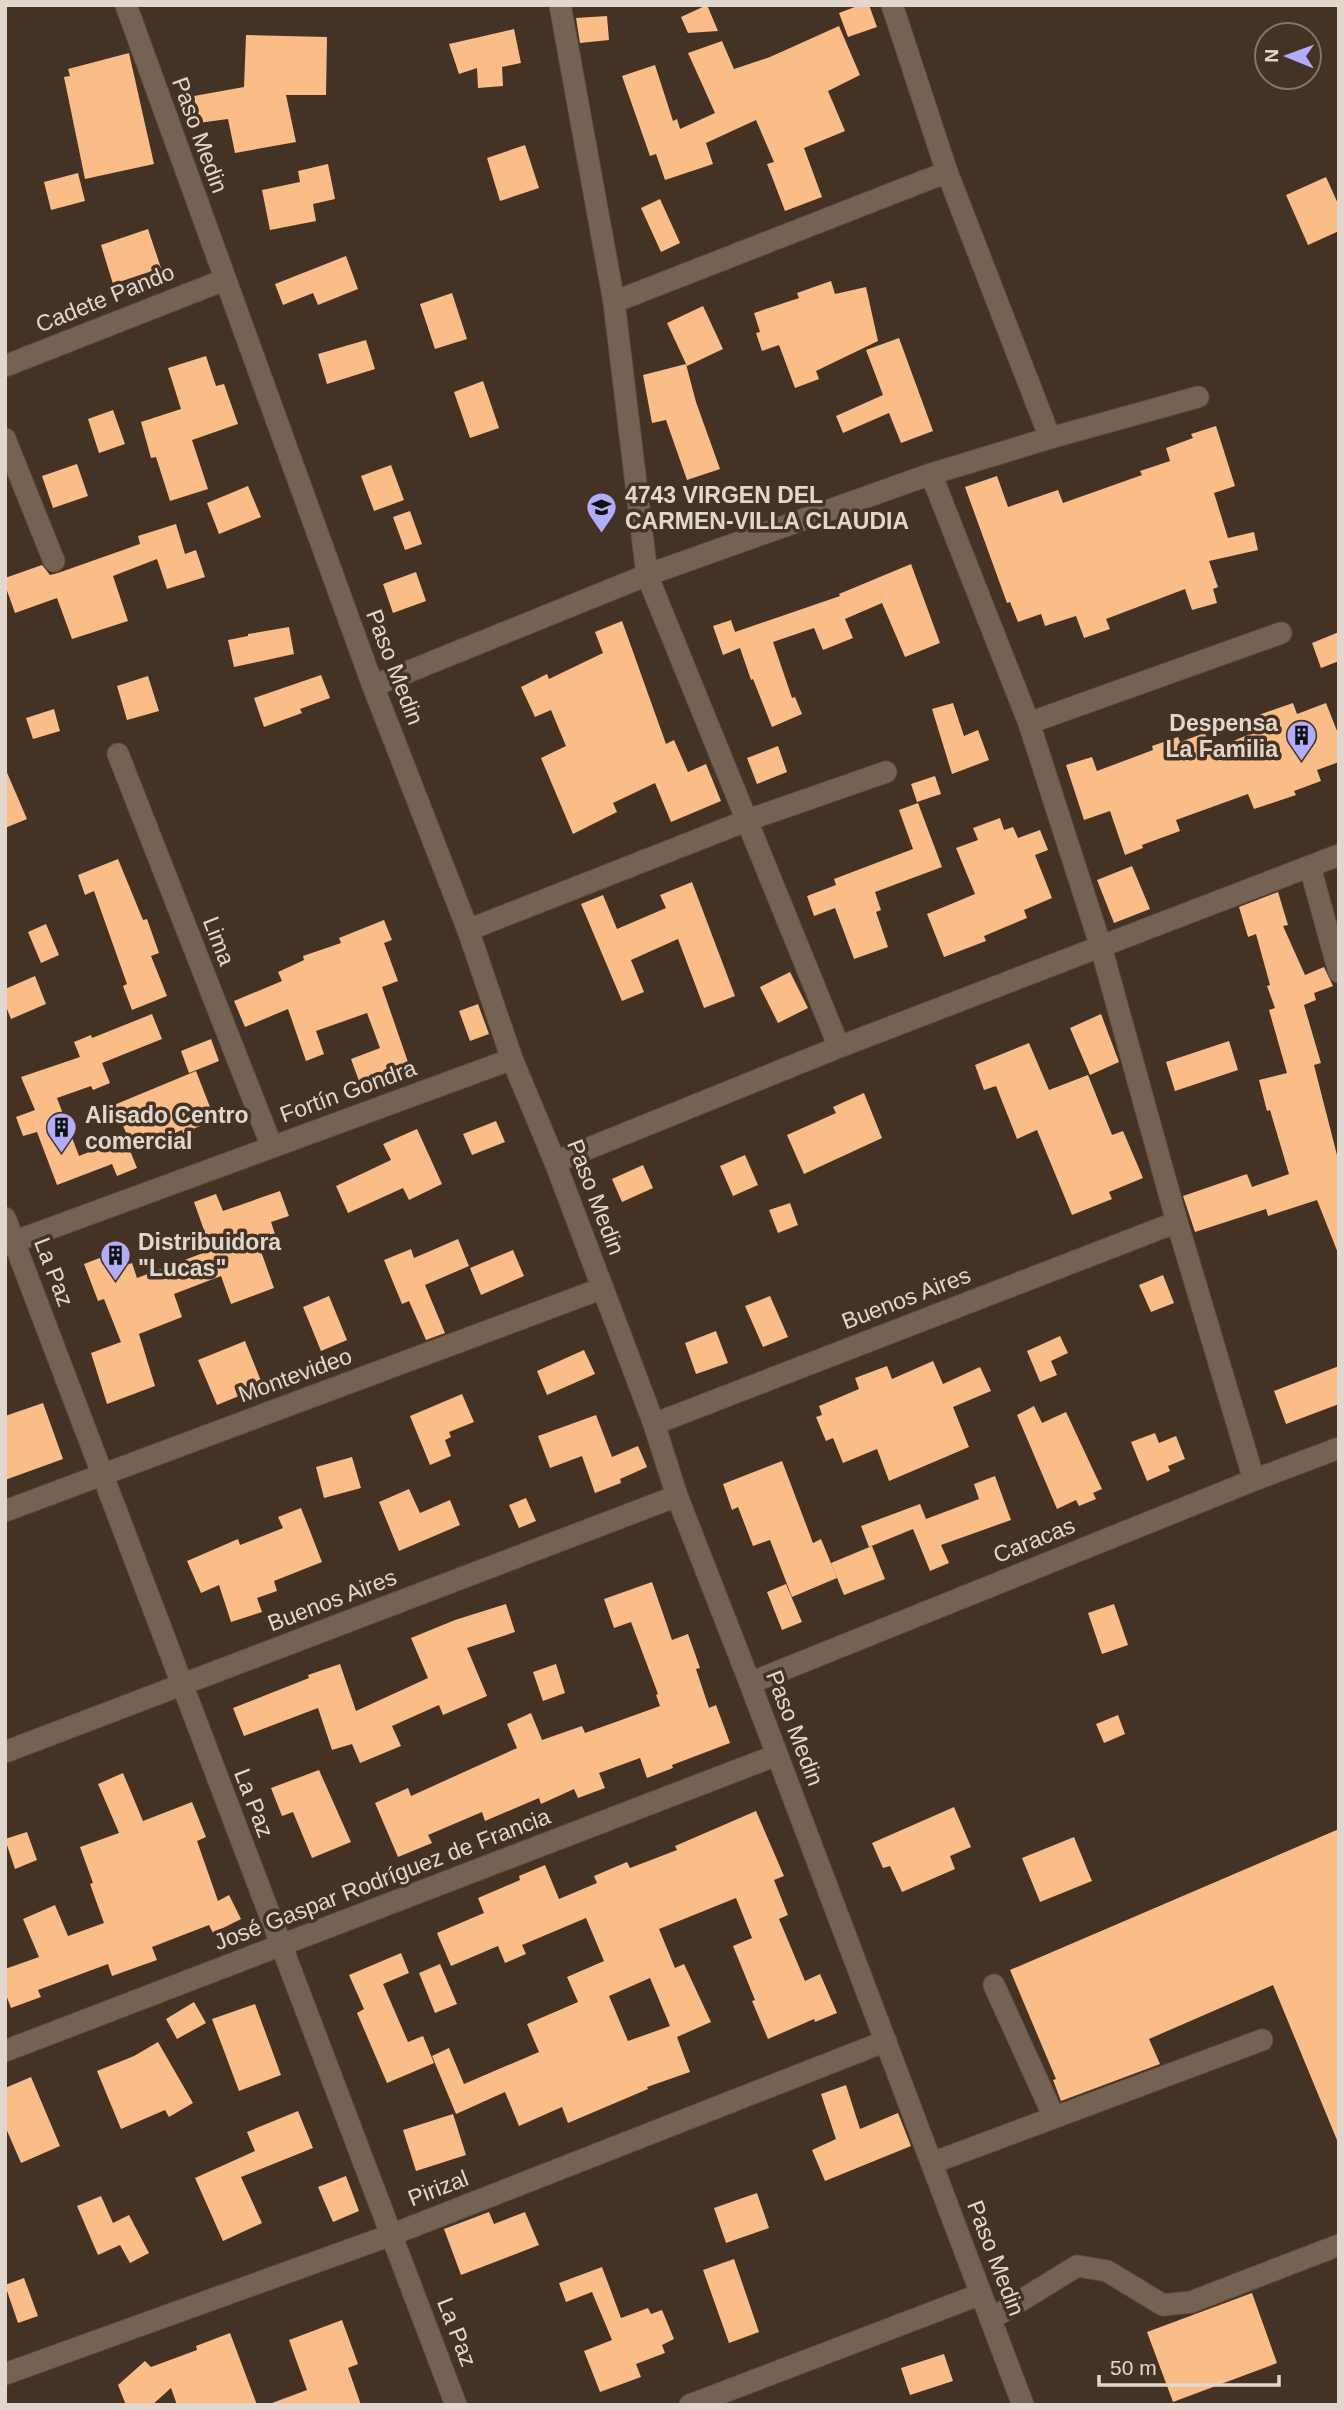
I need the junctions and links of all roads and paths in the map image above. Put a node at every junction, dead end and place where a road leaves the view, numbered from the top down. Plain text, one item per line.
1 (126, 5) edge
2 (561, 5) edge
3 (892, 5) edge
4 (947, 172) junction
5 (224, 279) junction
6 (614, 302) junction
7 (5, 366) edge
8 (1198, 397) dead end
9 (1050, 438) junction
10 (5, 439) edge
11 (931, 474) junction
12 (54, 561) dead end
13 (647, 575) junction
14 (1281, 633) dead end
15 (373, 686) junction
16 (1029, 723) junction
17 (118, 754) dead end
18 (886, 772) dead end
19 (748, 820) junction
20 (1339, 855) edge
21 (1310, 867) junction
22 (468, 930) junction
23 (1101, 947) junction
24 (1339, 972) edge
25 (839, 1047) junction
26 (512, 1059) junction
27 (272, 1147) junction
28 (555, 1162) junction
29 (5, 1218) edge
30 (1177, 1222) junction
31 (10, 1243) edge
32 (603, 1288) junction
33 (654, 1424) junction
34 (1339, 1448) edge
35 (102, 1475) junction
36 (1254, 1480) junction
37 (677, 1496) junction
38 (5, 1511) edge
39 (750, 1683) junction
40 (182, 1686) junction
41 (5, 1752) edge
42 (778, 1755) junction
43 (280, 1946) junction
44 (994, 1985) dead end
45 (1262, 2040) dead end
46 (886, 2041) junction
47 (5, 2051) edge
48 (1054, 2117) junction
49 (932, 2163) junction
50 (391, 2235) junction
51 (1339, 2245) edge
52 (981, 2294) junction
53 (991, 2319) junction
54 (5, 2374) edge
55 (456, 2405) edge
56 (690, 2405) edge
57 (1023, 2405) edge

1 - 5 street, Paso Medin
2 - 6 street
3 - 4 street
4 - 6 street
4 - 9 street
5 - 7 street, Cadete Pando
5 - 15 street, Paso Medin
6 - 13 street
8 - 9 street
9 - 11 street
10 - 12 street
11 - 13 street
11 - 16 street
13 - 15 street
13 - 19 street
14 - 16 street
15 - 22 street, Paso Medin
16 - 23 street
17 - 27 street, Lima
18 - 19 street
19 - 22 street
19 - 25 street
20 - 21 street
21 - 23 street
21 - 24 street
22 - 26 street, Paso Medin
23 - 25 street
23 - 30 street
25 - 28 street
26 - 27 street, Fortín Gondra
26 - 28 street, Paso Medin
27 - 31 street, Fortín Gondra
28 - 32 street, Paso Medin
29 - 31 street, La Paz
30 - 33 street, Buenos Aires
30 - 36 street
31 - 35 street, La Paz
32 - 33 street, Paso Medin
32 - 35 street, Montevideo
33 - 37 street, Paso Medin
34 - 36 street, Caracas
35 - 38 street, Montevideo
35 - 40 street, La Paz
36 - 39 street, Caracas
37 - 39 street, Paso Medin
37 - 40 street, Buenos Aires
39 - 42 street, Paso Medin
40 - 41 street, Buenos Aires
40 - 43 street, La Paz
42 - 43 street, José Gaspar Rodríguez de Francia
42 - 46 street, Paso Medin
43 - 47 street, José Gaspar Rodríguez de Francia
43 - 50 street, La Paz
44 - 48 street
45 - 48 street
46 - 49 street, Paso Medin
46 - 50 street, Pirizal
48 - 49 street
49 - 52 street, Paso Medin
50 - 54 street, Pirizal
50 - 55 street, La Paz
51 - 53 street
52 - 53 street, Paso Medin
52 - 56 street
53 - 57 street, Paso Medin

